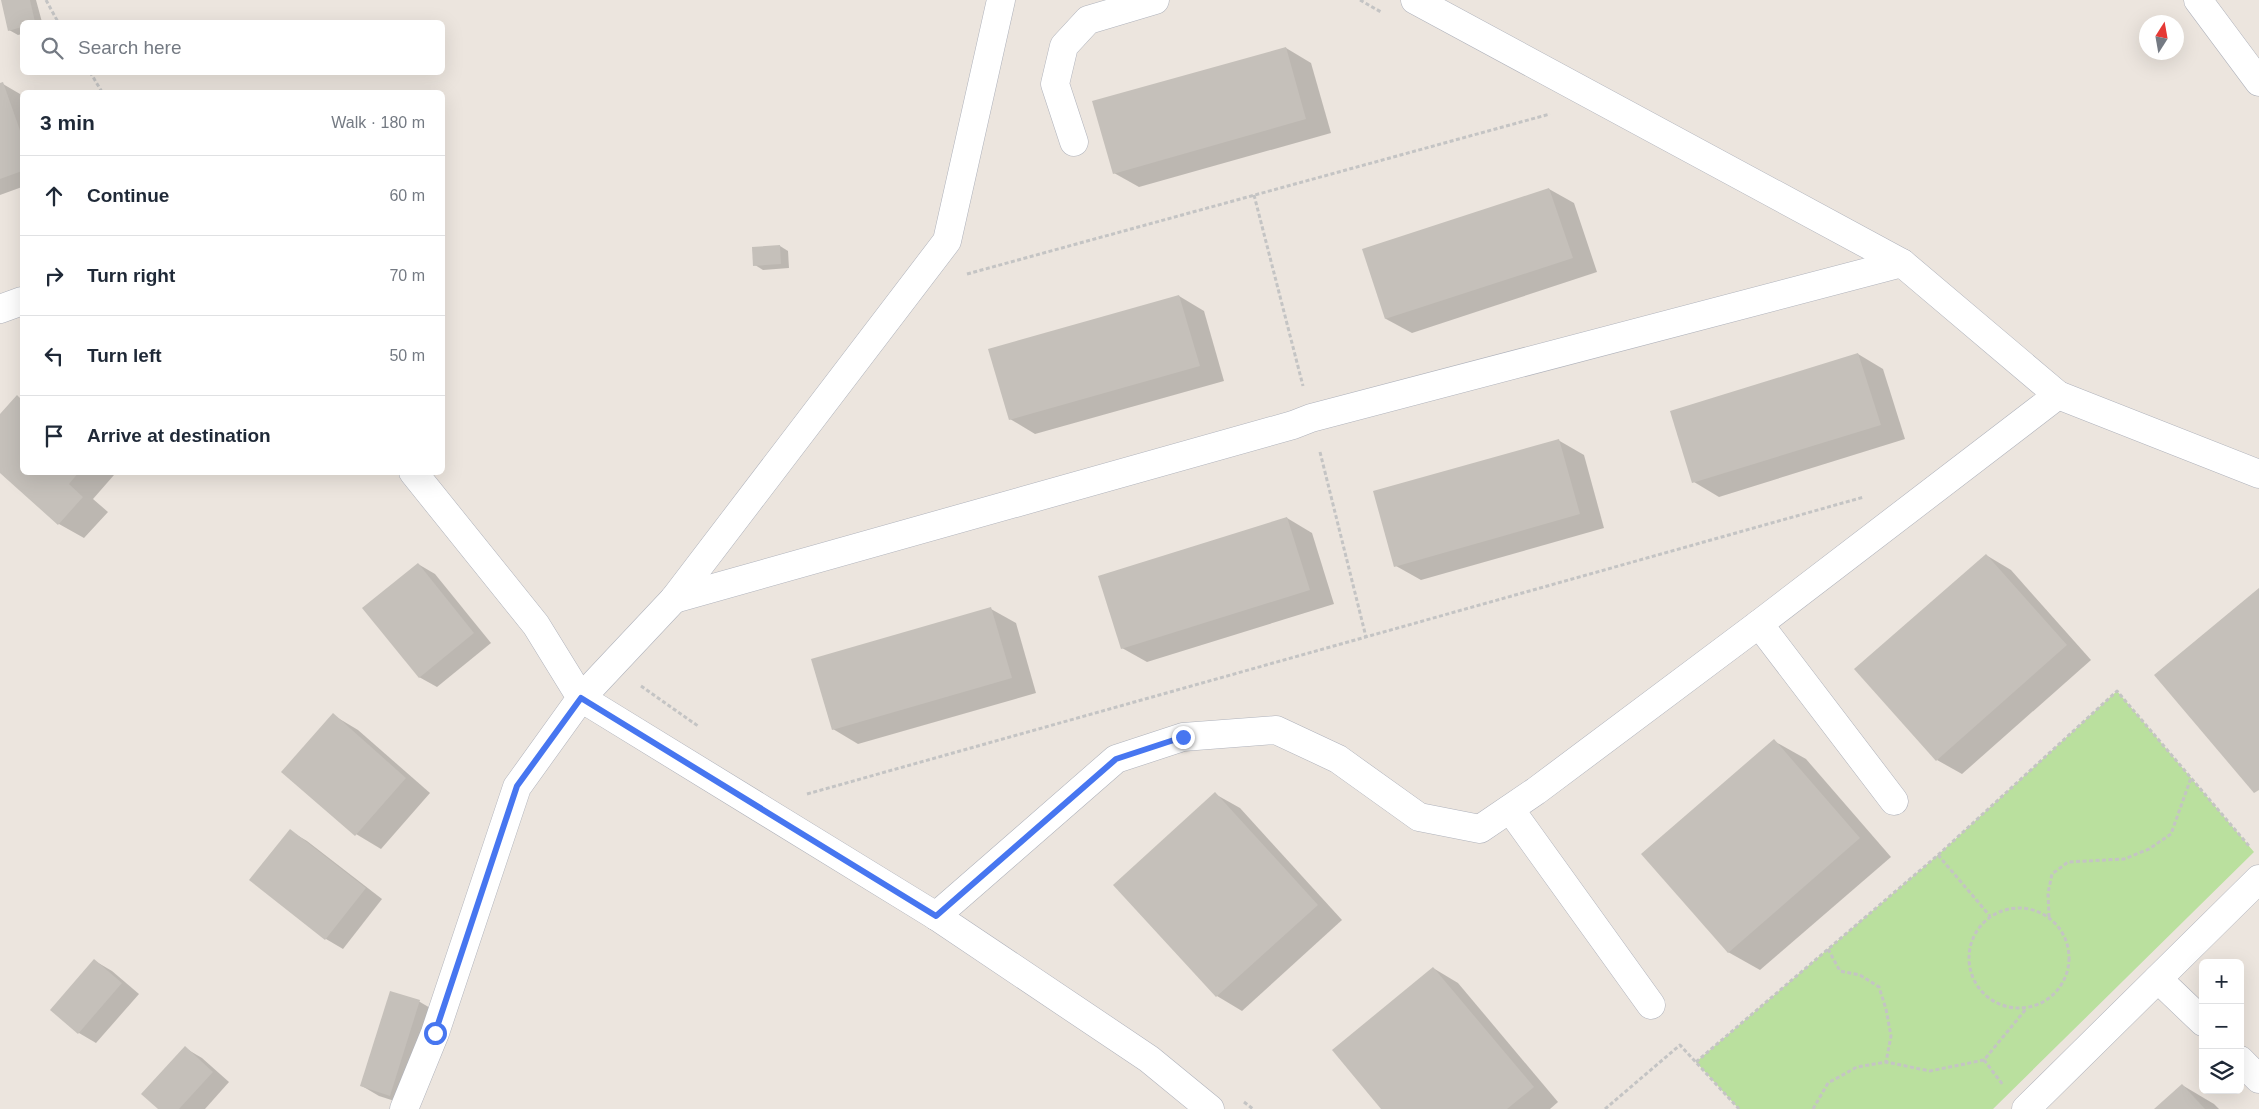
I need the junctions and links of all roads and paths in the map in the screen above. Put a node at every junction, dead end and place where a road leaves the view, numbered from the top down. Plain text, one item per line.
1 (46, 0) edge
2 (1001, 0) edge
3 (1155, 0) edge
4 (1360, 0) edge
5 (1415, 0) edge
6 (2198, 0) edge
7 (1386, 14) dead end
8 (57, 20) edge
9 (92, 75) edge
10 (2259, 82) edge
11 (101, 90) edge
12 (1560, 111) dead end
13 (1074, 142) dead end
14 (1902, 264) junction
15 (960, 276) dead end
16 (20, 301) edge
17 (0, 309) edge
18 (2058, 395) junction
19 (2259, 474) edge
20 (415, 475) edge
21 (1871, 495) dead end
22 (674, 598) junction
23 (1759, 624) junction
24 (646, 679) dead end
25 (581, 698) junction
26 (705, 730) dead end
27 (2191, 778) junction
28 (809, 801) dead end
29 (1894, 801) dead end
30 (1510, 809) junction
31 (2254, 852) dead end
32 (1938, 855) junction
33 (2259, 879) edge
34 (936, 916) junction
35 (1990, 916) junction
36 (2050, 917) junction
37 (1828, 949) junction
38 (2158, 979) junction
39 (1651, 1005) dead end
40 (2026, 1008) junction
41 (2199, 1018) edge
42 (1984, 1060) junction
43 (1696, 1062) junction
44 (1886, 1062) junction
45 (2244, 1064) edge
46 (2259, 1079) edge
47 (2004, 1087) dead end
48 (404, 1109) edge
49 (1210, 1109) edge
50 (1605, 1109) edge
51 (1739, 1109) edge
52 (1813, 1109) edge
53 (2026, 1109) edge

1 - 8 path
2 - 22 street
3 - 13 street
4 - 7 path
5 - 14 street
6 - 10 street
9 - 11 path
12 - 15 path
14 - 18 street
14 - 22 street
16 - 17 street
18 - 19 street
18 - 23 street
20 - 25 street
21 - 28 path
22 - 25 street
23 - 29 street
23 - 30 street
24 - 26 path
25 - 34 street
25 - 48 street
27 - 31 path
27 - 32 path
27 - 36 path
30 - 34 street
30 - 39 street
32 - 35 path
32 - 37 path
33 - 38 street
34 - 49 street
35 - 36 path
35 - 40 path
36 - 40 path
37 - 43 path
37 - 44 path
38 - 41 street
38 - 53 street
40 - 42 path
42 - 44 path
42 - 47 path
43 - 50 path
43 - 51 path
44 - 52 path
45 - 46 street

